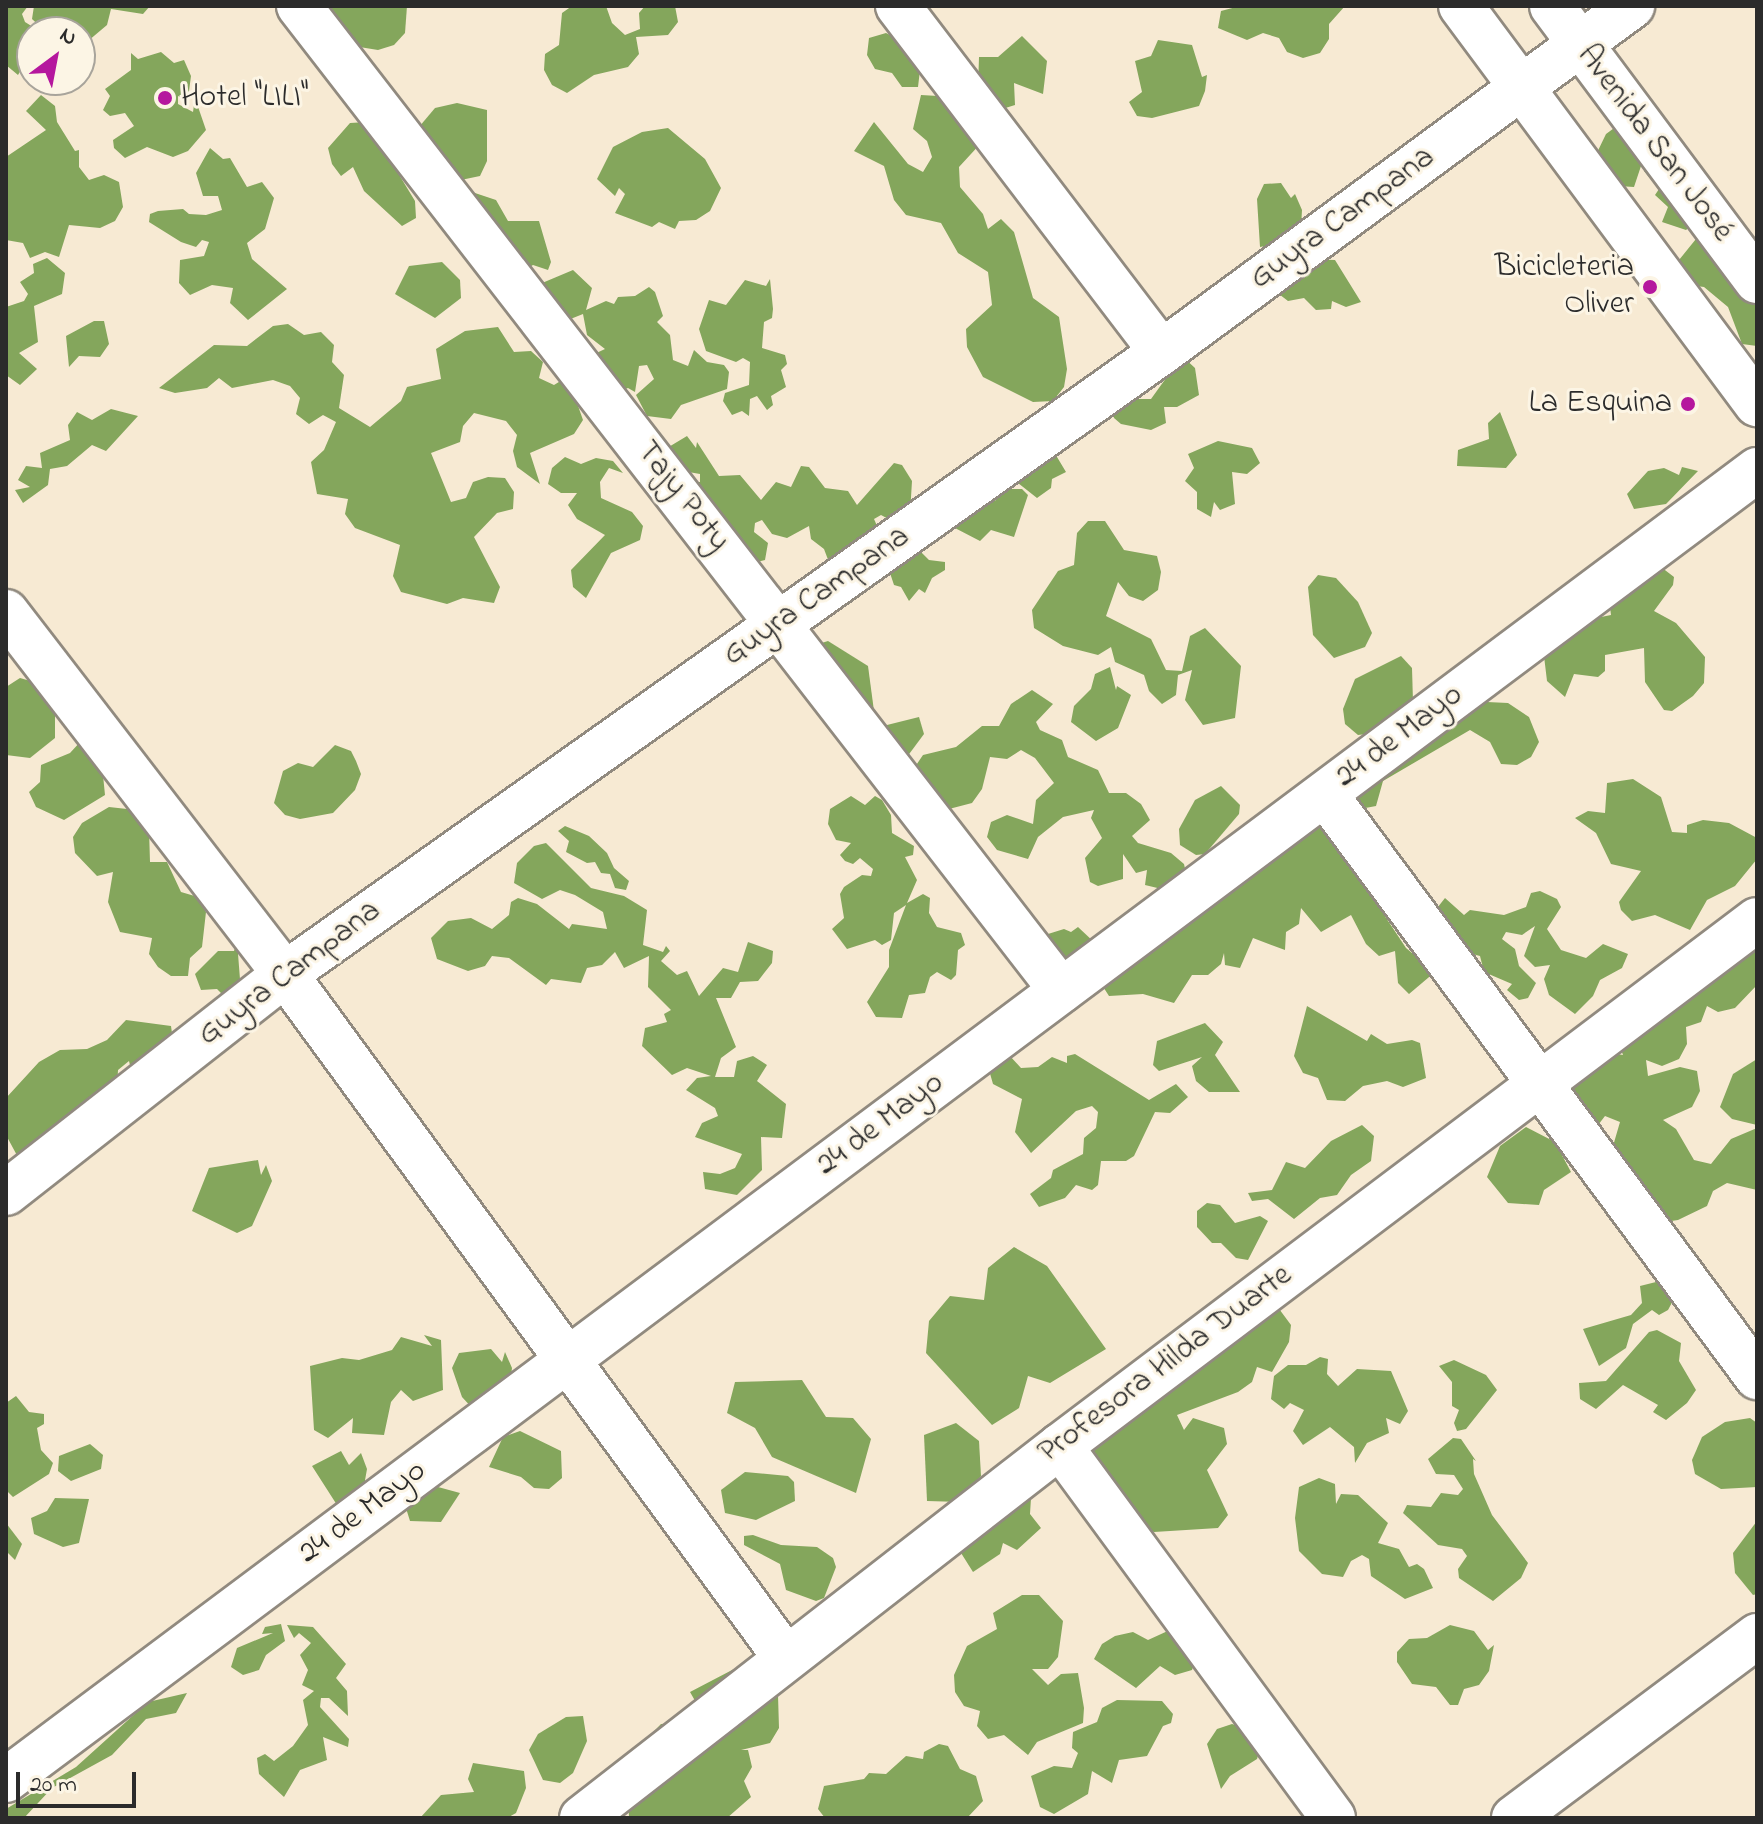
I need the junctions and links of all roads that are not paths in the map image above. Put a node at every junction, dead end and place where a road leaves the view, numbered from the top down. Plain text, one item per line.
1 (299, 6) edge
2 (898, 6) edge
3 (1461, 6) edge
4 (1552, 6) edge
5 (1632, 6) edge
6 (1581, 45) junction
7 (1522, 88) junction
8 (1757, 281) edge
9 (1162, 352) junction
10 (1757, 404) edge
11 (1757, 470) edge
12 (6, 612) edge
13 (780, 623) junction
14 (1325, 794) junction
15 (1757, 920) edge
16 (285, 974) junction
17 (1061, 990) junction
18 (1535, 1083) junction
19 (6, 1193) edge
20 (565, 1362) junction
21 (1757, 1377) edge
22 (1060, 1446) junction
23 (1757, 1636) edge
24 (785, 1657) junction
25 (6, 1780) edge
26 (588, 1816) edge
27 (1333, 1818) edge
28 (1514, 1818) edge

1 - 13 street, Tajy Poty
2 - 9 street
3 - 7 street
4 - 6 street, Avenida San José
5 - 6 street, Guyra Campana
6 - 7 street, Guyra Campana
6 - 8 street, Avenida San José
7 - 9 street, Guyra Campana
7 - 10 street
9 - 13 street, Guyra Campana
11 - 14 street, 24 de Mayo
12 - 16 street
13 - 16 street, Guyra Campana
13 - 17 street, Tajy Poty
14 - 17 street, 24 de Mayo
14 - 18 street
15 - 18 street, Profesora Hilda Duarte
16 - 19 street, Guyra Campana
16 - 20 street
17 - 20 street, 24 de Mayo
18 - 21 street
18 - 22 street, Profesora Hilda Duarte
20 - 24 street
20 - 25 street, 24 de Mayo
22 - 24 street, Profesora Hilda Duarte
22 - 27 street
23 - 28 street
24 - 26 street, Profesora Hilda Duarte

